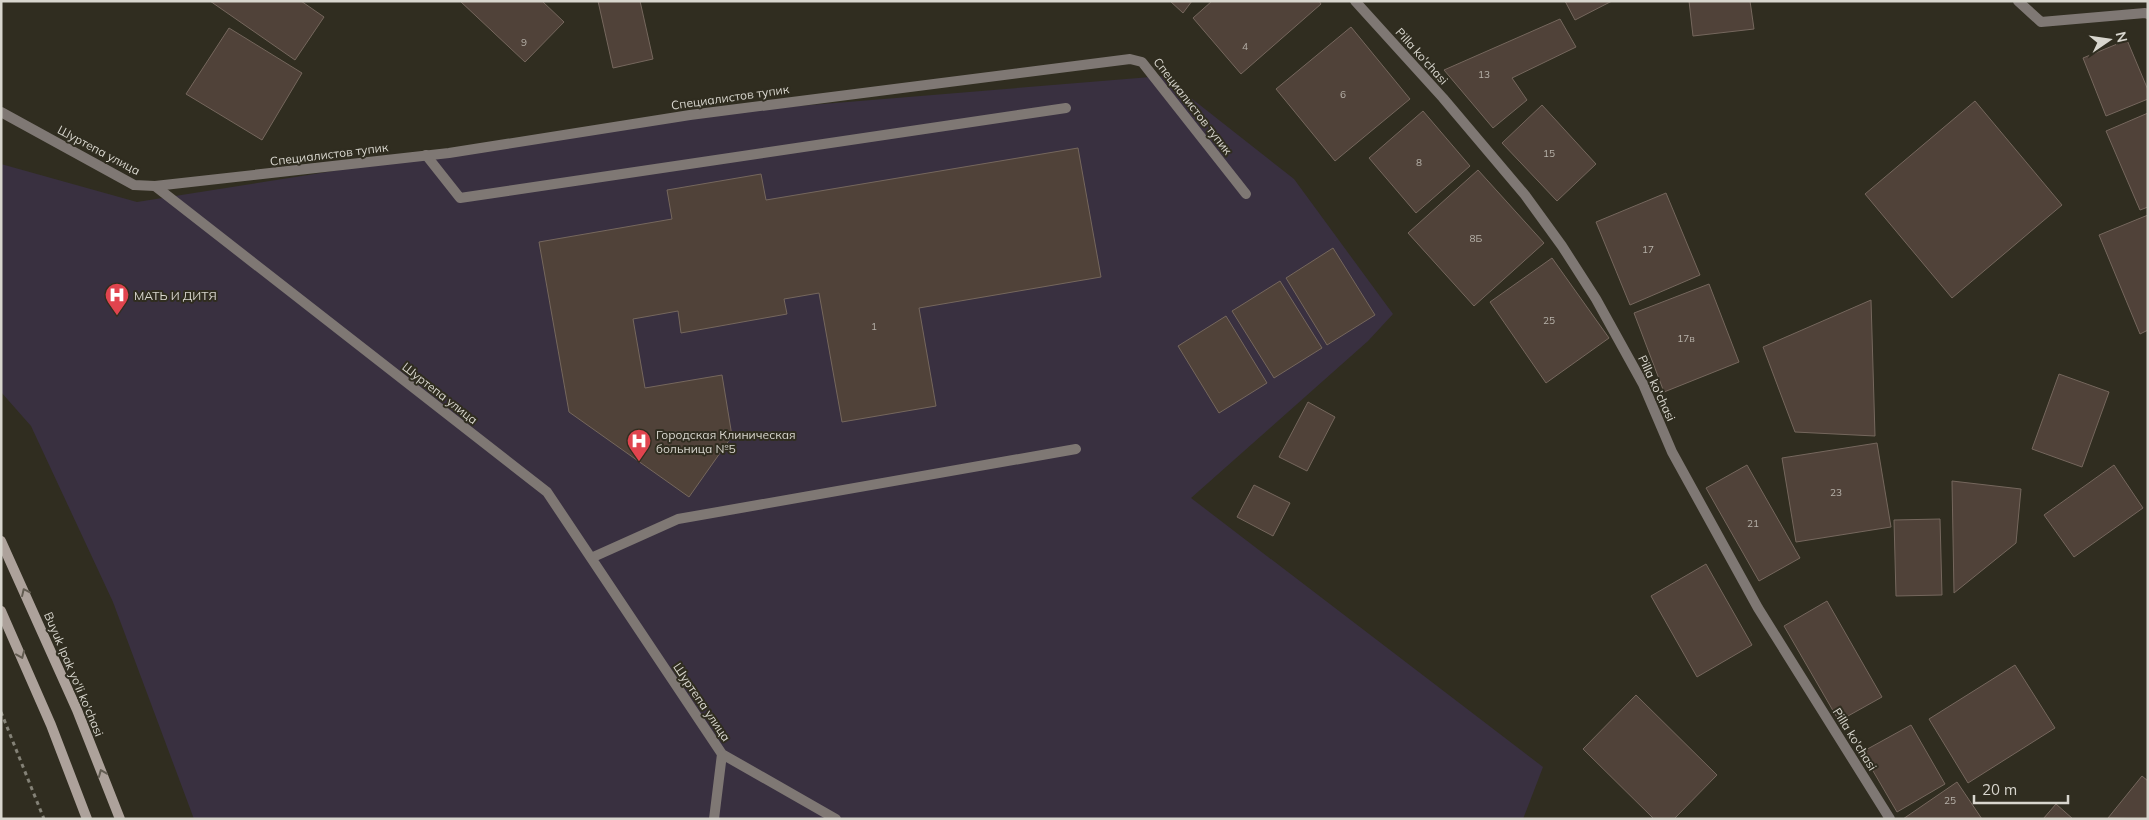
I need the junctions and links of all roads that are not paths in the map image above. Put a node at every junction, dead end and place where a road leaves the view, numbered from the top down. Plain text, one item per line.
1 (1355, 1) edge
2 (2018, 1) edge
3 (2148, 14) edge
4 (1066, 108) dead end
5 (1, 112) edge
6 (426, 155) junction
7 (155, 186) junction
8 (1246, 194) dead end
9 (1076, 449) dead end
10 (1, 541) edge
11 (591, 558) junction
12 (1, 611) edge
13 (722, 754) junction
14 (87, 819) edge
15 (120, 819) edge
16 (714, 819) edge
17 (836, 819) edge
18 (1890, 819) edge

1 - 18 street, Pilla ko'chasi
2 - 3 street
4 - 6 street
5 - 7 street, Шуртепа улица
6 - 7 street, Специалистов тупик
6 - 8 street, Специалистов тупик
7 - 11 street, Шуртепа улица
9 - 11 street
15 -> 10 main road, Buyuk Ipak yo'li ko'chasi
11 - 13 street, Шуртепа улица
12 -> 14 main road
13 - 16 street, Шуртепа улица
13 - 17 street

